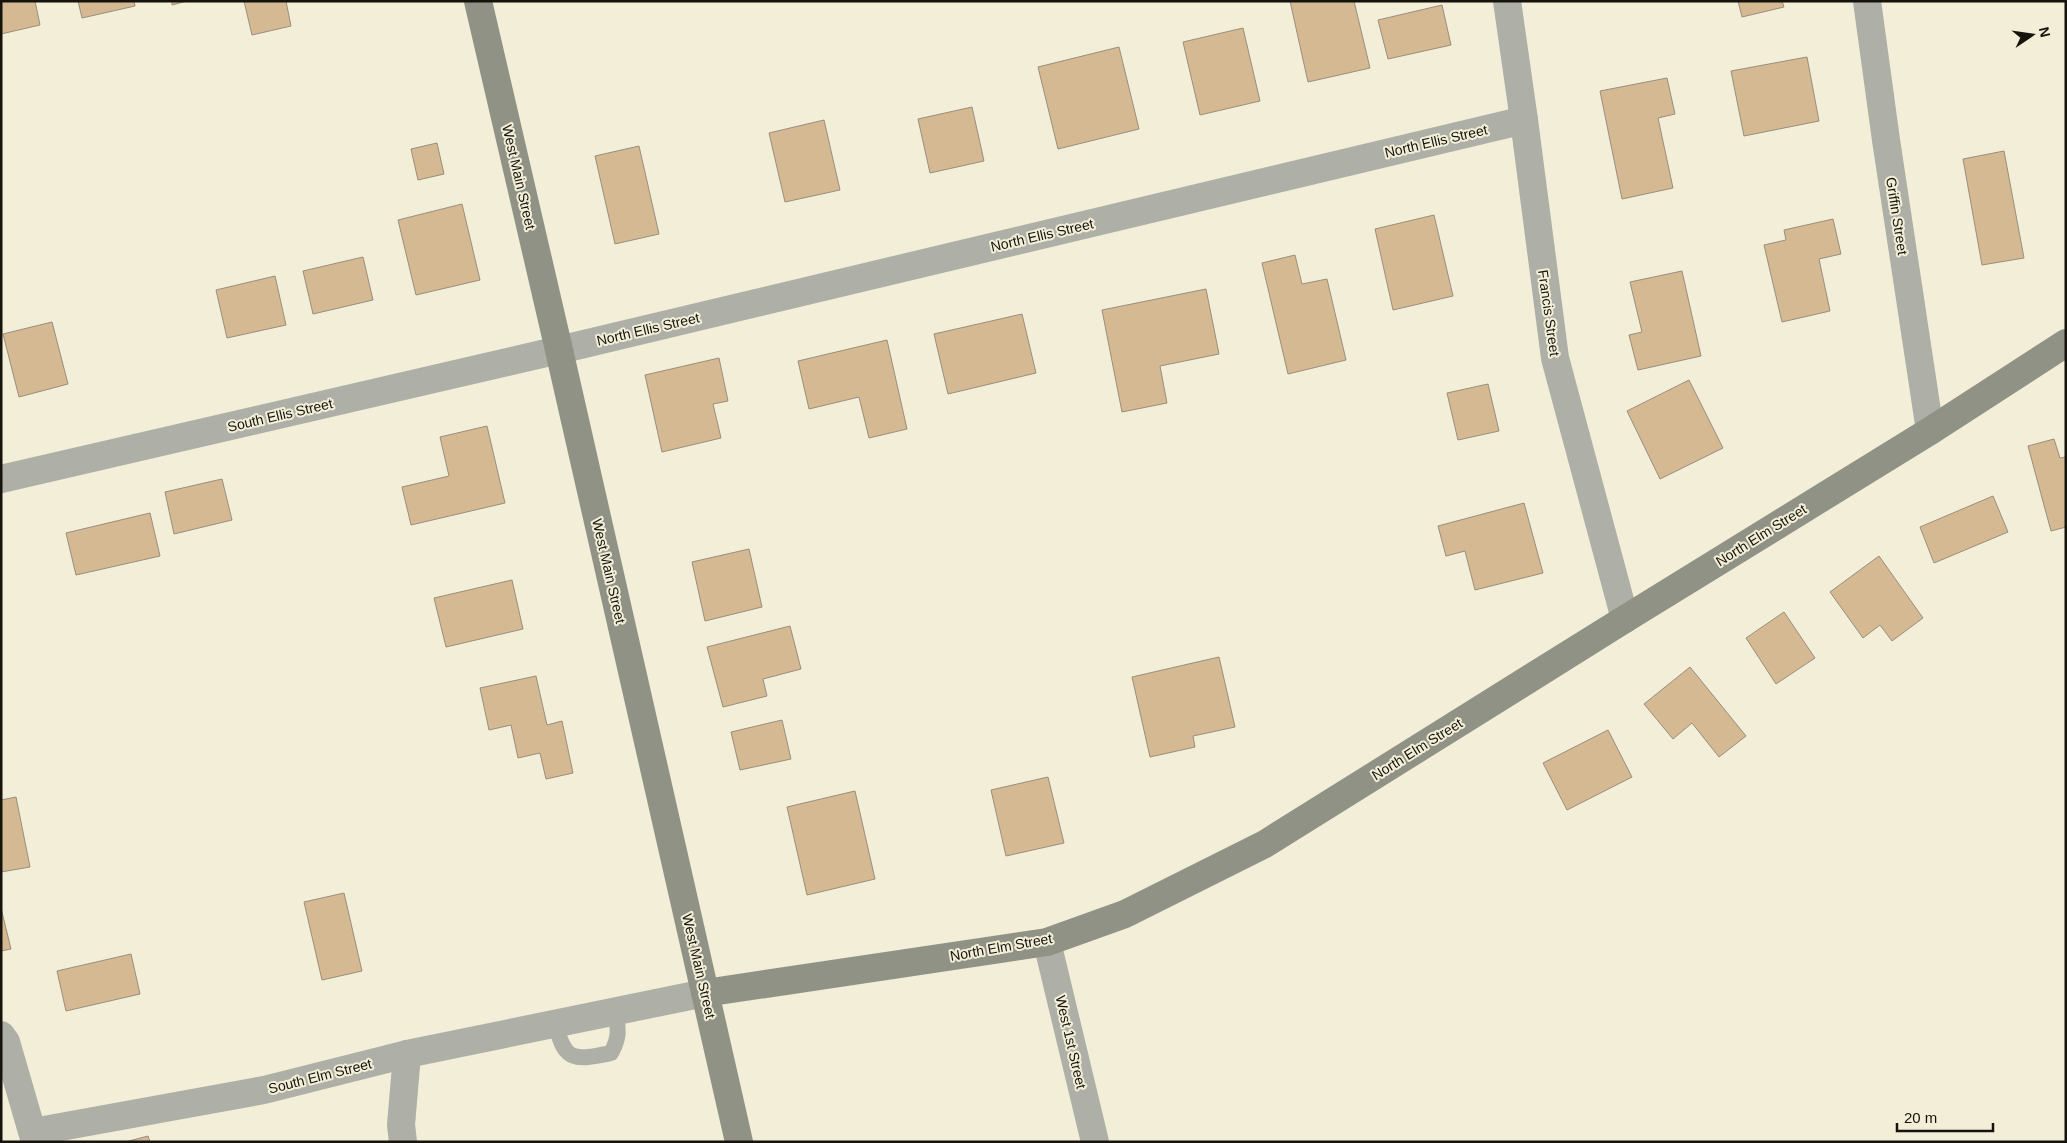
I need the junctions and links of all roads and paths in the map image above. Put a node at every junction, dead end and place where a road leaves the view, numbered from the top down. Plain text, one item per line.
1 (478, 1) edge
2 (1507, 1) edge
3 (1867, 1) edge
4 (1524, 120) junction
5 (2066, 343) edge
6 (559, 350) junction
7 (1930, 431) junction
8 (1, 479) edge
9 (1625, 618) junction
10 (1047, 942) junction
11 (705, 994) junction
12 (616, 1012) junction
13 (556, 1024) junction
14 (1, 1035) edge
15 (407, 1054) junction
16 (34, 1137) edge
17 (403, 1142) edge
18 (739, 1142) edge
19 (1095, 1142) edge

1 - 6 street, West Main Street
2 - 4 street, Francis Street
3 - 7 street, Griffin Street
4 - 6 street, North Ellis Street
4 - 9 street, Francis Street
5 - 7 street, North Elm Street
6 - 8 street, South Ellis Street
6 - 11 street, West Main Street
7 - 9 street, North Elm Street
9 - 10 street, North Elm Street
10 - 11 street, North Elm Street
10 - 19 street, West 1st Street
11 - 12 street, South Elm Street
11 - 18 street, West Main Street
12 - 13 street, South Elm Street
12 - 13 lane
13 - 15 street, South Elm Street
14 - 16 street, South Elm Street
15 - 16 street, South Elm Street
15 - 17 street

